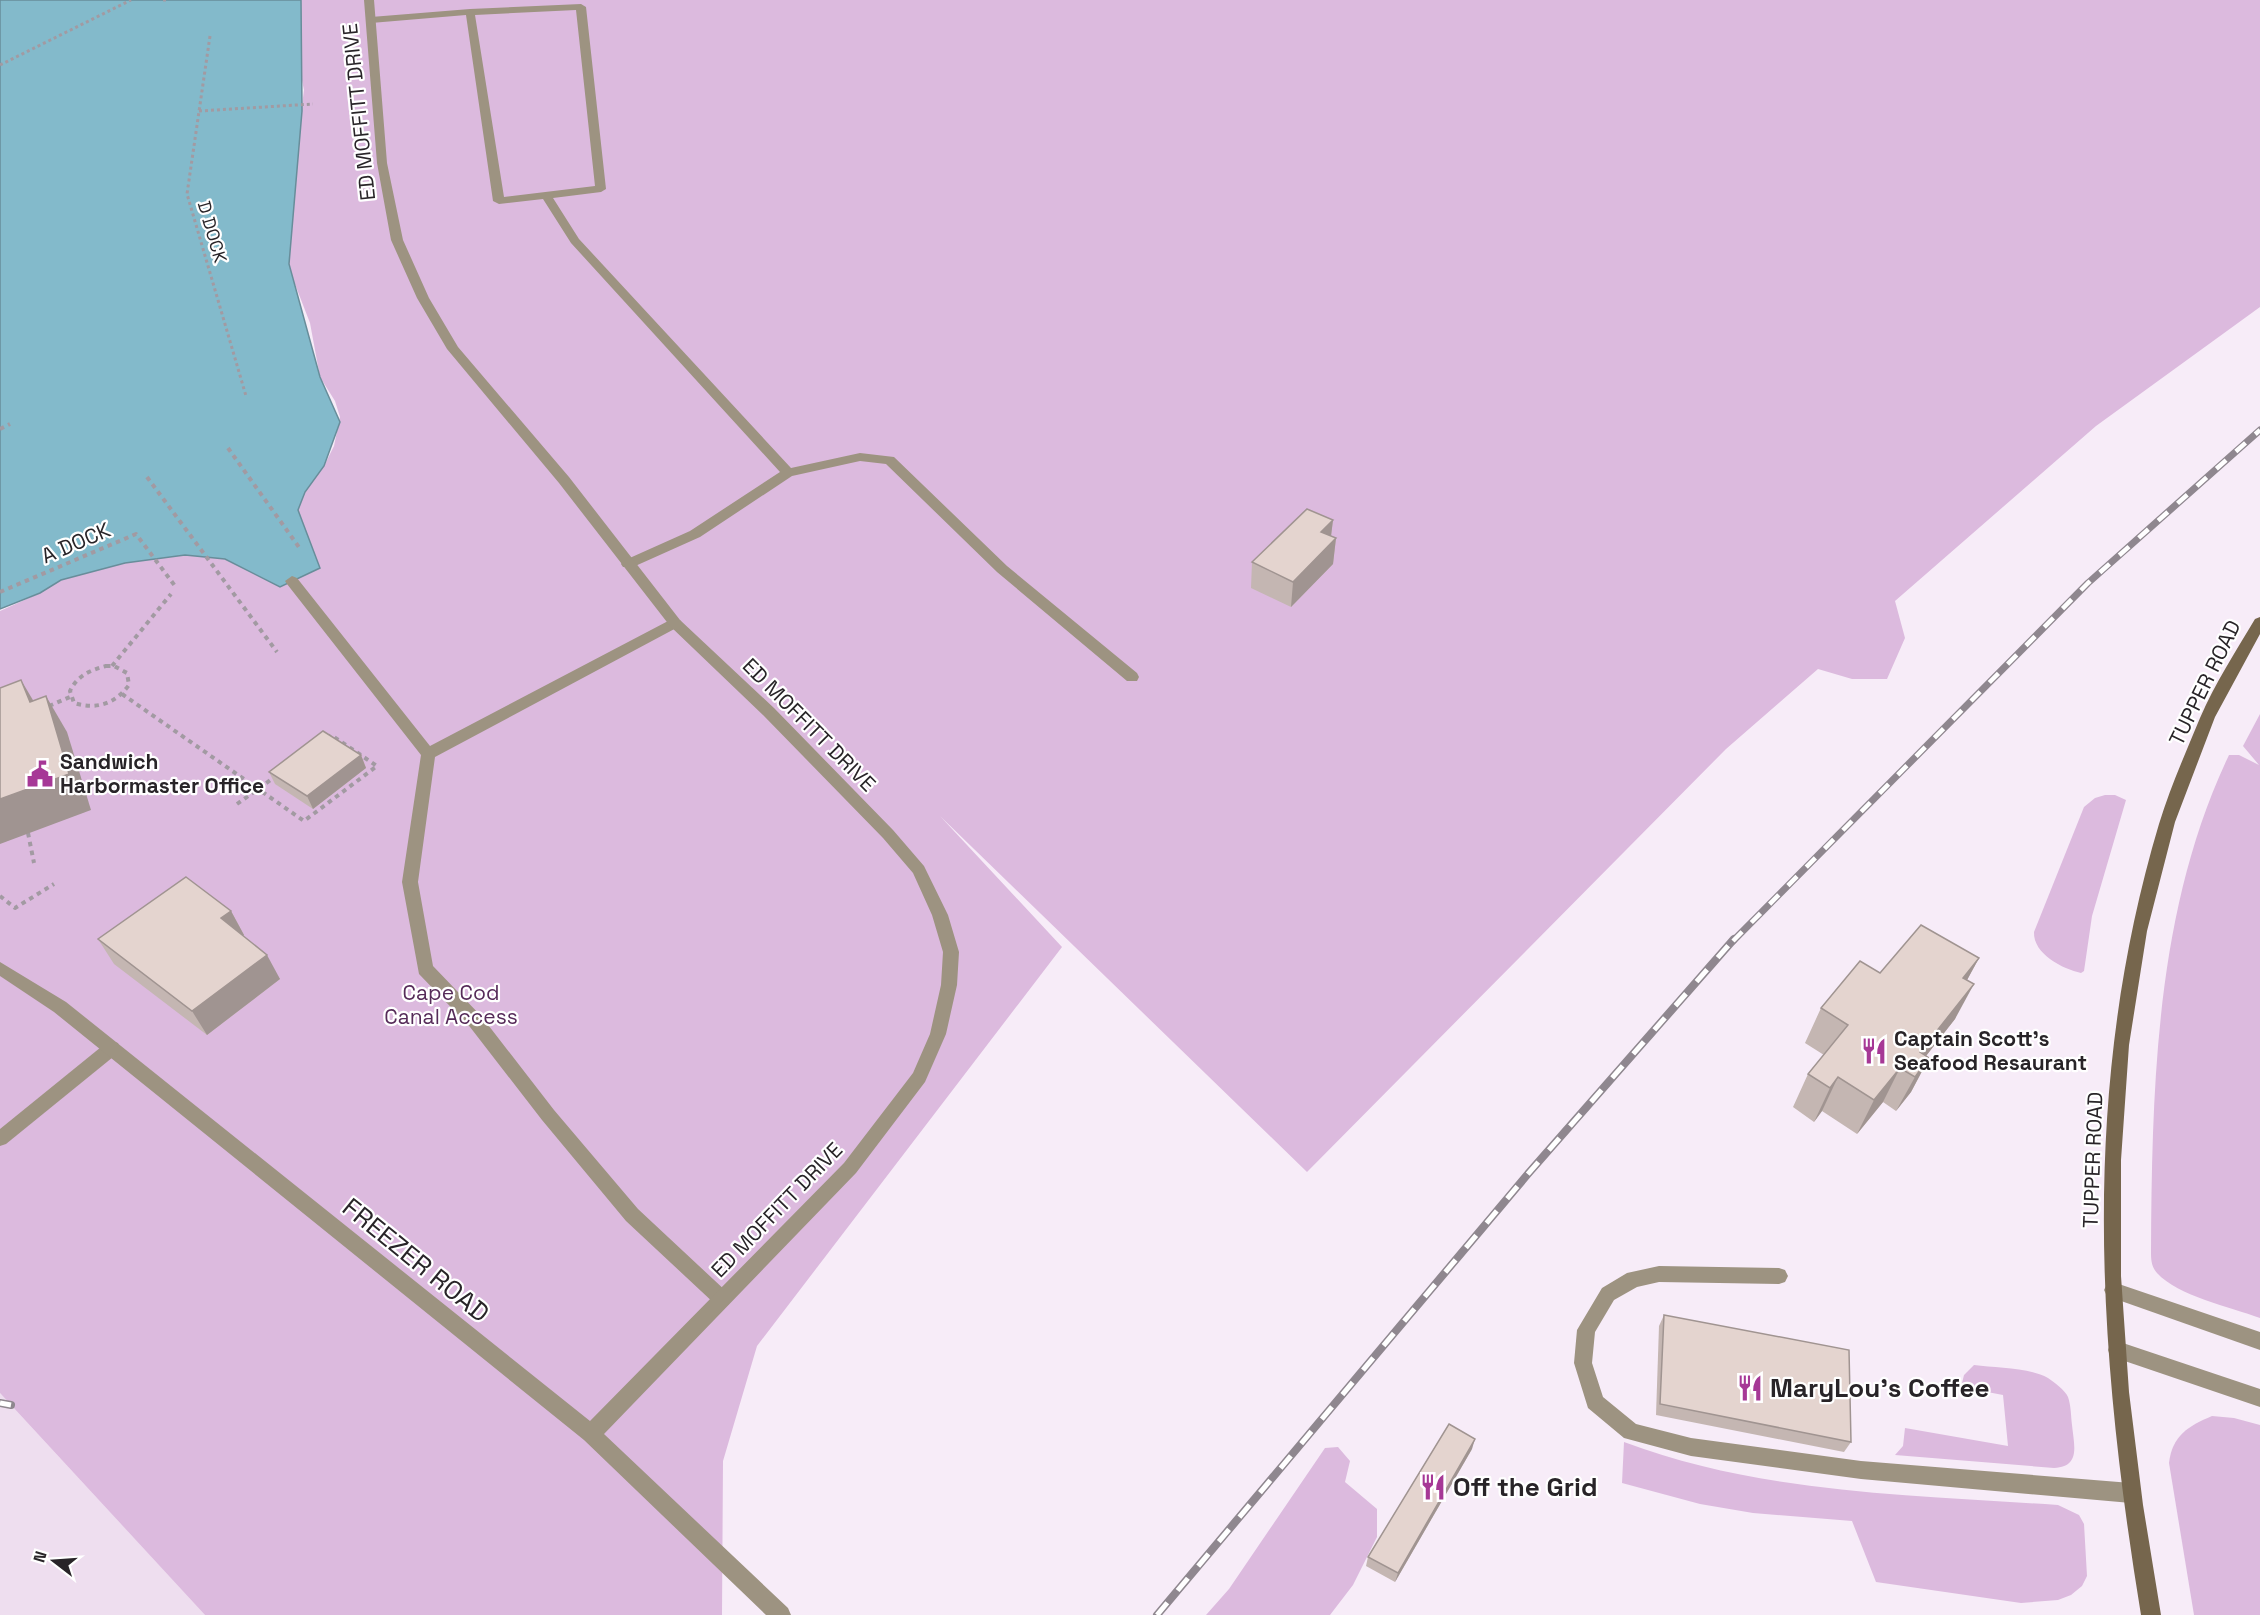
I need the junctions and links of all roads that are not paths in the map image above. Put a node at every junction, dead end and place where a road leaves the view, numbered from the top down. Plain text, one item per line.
1 (369, 0) edge
2 (470, 12) junction
3 (371, 20) junction
4 (546, 195) junction
5 (788, 473) junction
6 (628, 564) junction
7 (292, 581) dead end
8 (2260, 622) edge
9 (675, 623) junction
10 (1132, 676) dead end
11 (428, 754) junction
12 (0, 968) edge
13 (112, 1048) junction
14 (0, 1139) edge
15 (1779, 1276) dead end
16 (2113, 1290) junction
17 (722, 1299) junction
18 (2260, 1341) edge
19 (2117, 1350) junction
20 (2260, 1398) edge
21 (591, 1434) junction
22 (2132, 1492) junction
23 (781, 1615) edge
24 (2151, 1615) edge

1 - 3 street, ED MOFFITT DRIVE
2 - 3 street
2 - 4 street
2 - 4 street
3 - 6 street, ED MOFFITT DRIVE
4 - 5 street
5 - 6 street
5 - 10 street
6 - 9 street, ED MOFFITT DRIVE
7 - 11 street
8 - 16 main road, TUPPER ROAD
9 - 11 street
9 - 17 street, ED MOFFITT DRIVE
11 - 17 street
12 - 13 street, FREEZER ROAD
13 - 14 street
13 - 21 street, FREEZER ROAD
15 - 22 street
16 - 18 street
16 - 19 main road, TUPPER ROAD
17 - 21 street, ED MOFFITT DRIVE
19 - 20 street
19 - 22 main road, TUPPER ROAD
21 - 23 street, FREEZER ROAD
22 - 24 main road, TUPPER ROAD

